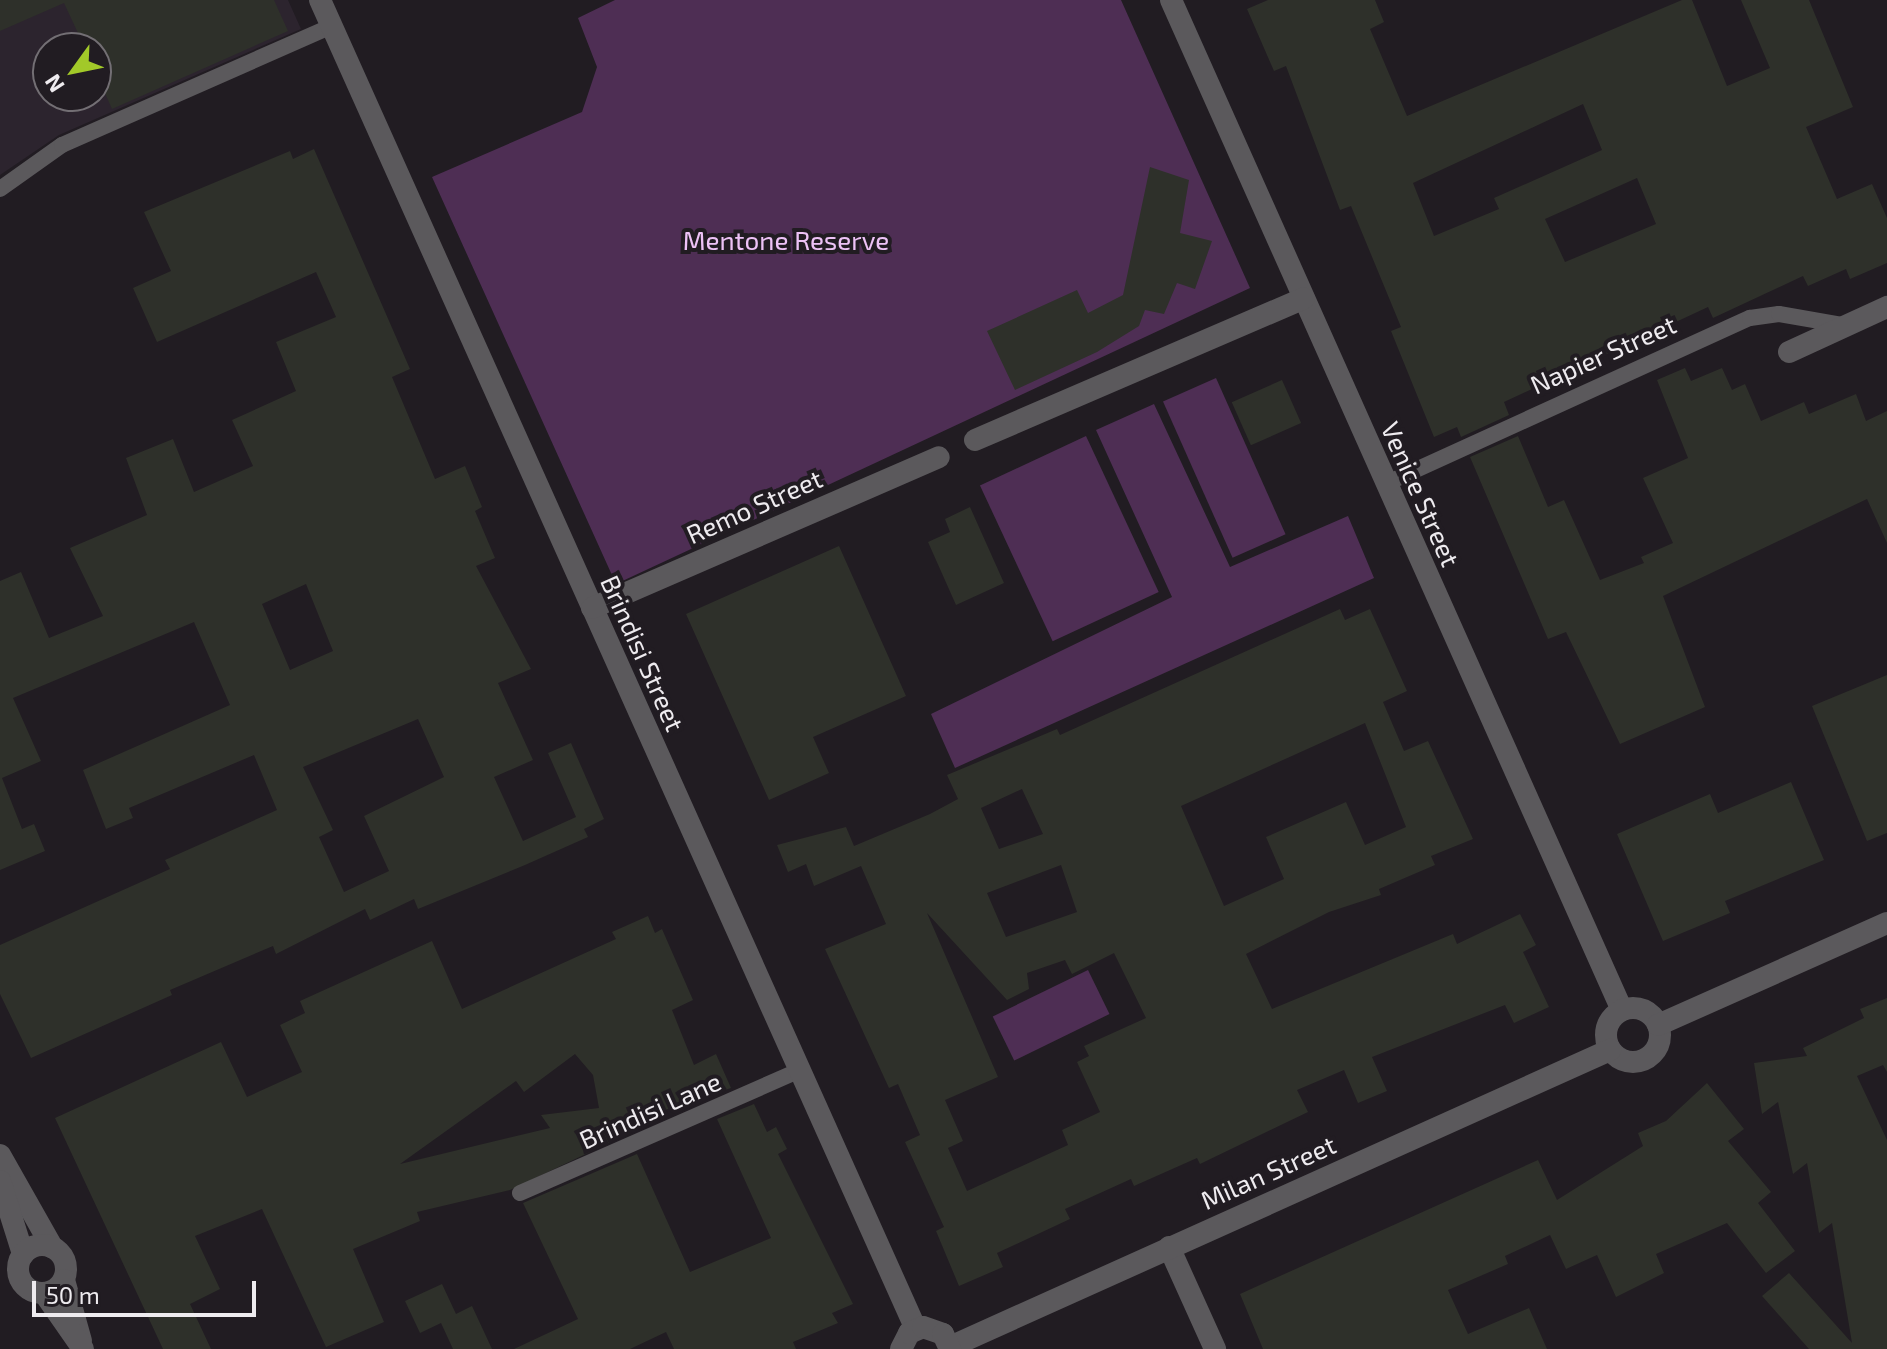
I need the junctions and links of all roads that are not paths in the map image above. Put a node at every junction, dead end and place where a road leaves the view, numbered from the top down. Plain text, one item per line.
1 (320, 0) edge
2 (1171, 0) edge
3 (332, 26) junction
4 (0, 189) edge
5 (1304, 298) junction
6 (1887, 307) edge
7 (1852, 323) junction
8 (1789, 352) dead end
9 (975, 440) dead end
10 (939, 457) dead end
11 (1385, 484) junction
12 (592, 608) junction
13 (1887, 923) edge
14 (1622, 1010) junction
15 (1658, 1025) junction
16 (1610, 1050) junction
17 (800, 1070) junction
18 (0, 1155) edge
19 (0, 1181) edge
20 (520, 1193) dead end
21 (52, 1247) junction
22 (1169, 1247) junction
23 (14, 1272) edge
24 (64, 1280) junction
25 (44, 1293) junction
26 (916, 1329) junction
27 (83, 1348) edge
28 (950, 1348) edge
29 (901, 1349) edge
30 (1215, 1349) edge

1 - 3 street, Brindisi Street
2 - 5 street, Venice Street
3 - 4 lane
3 - 12 street, Brindisi Street
5 - 9 street
5 - 11 street, Venice Street
6 - 7 street, Napier Street
7 - 8 street, Napier Street
7 - 11 lane, Napier Street
10 - 12 street, Remo Street
11 - 14 street, Venice Street
12 - 17 street, Brindisi Street
13 - 15 street
14 - 15 street
14 - 16 street
15 - 16 street
16 - 22 street, Milan Street
17 - 20 lane, Brindisi Lane
17 - 26 street, Brindisi Street
18 - 21 street
19 - 23 street
21 - 23 street
21 - 24 street
22 - 28 street, Milan Street
22 - 30 street
23 - 25 street
24 - 25 street
24 - 27 street
25 - 27 street
26 - 28 street
26 - 29 street

